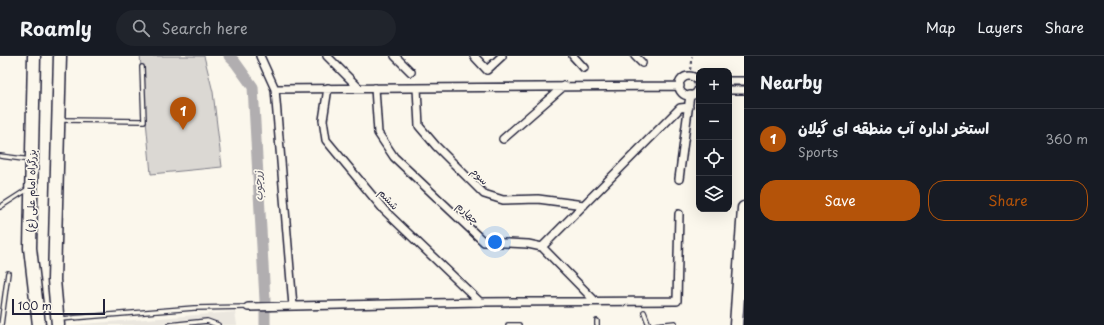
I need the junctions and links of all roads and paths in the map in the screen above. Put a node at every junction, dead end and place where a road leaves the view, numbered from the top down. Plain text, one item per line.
1 (34, 56) edge
2 (60, 56) edge
3 (260, 56) edge
4 (327, 56) edge
5 (395, 56) edge
6 (474, 56) edge
7 (502, 56) edge
8 (573, 56) edge
9 (635, 56) edge
10 (692, 56) edge
11 (642, 63) dead end
12 (142, 67) dead end
13 (584, 68) dead end
14 (411, 72) dead end
15 (690, 76) junction
16 (696, 80) edge
17 (732, 81) edge
18 (744, 81) edge
19 (564, 86) junction
20 (680, 86) junction
21 (328, 88) junction
22 (359, 88) junction
23 (375, 88) junction
24 (417, 88) junction
25 (275, 89) junction
26 (732, 90) edge
27 (744, 90) edge
28 (696, 91) edge
29 (690, 95) junction
30 (689, 107) junction
31 (58, 120) junction
32 (503, 139) dead end
33 (0, 156) edge
34 (32, 160) junction
35 (679, 179) dead end
36 (31, 188) junction
37 (584, 205) junction
38 (0, 206) edge
39 (744, 208) edge
40 (679, 214) dead end
41 (542, 247) junction
42 (8, 274) dead end
43 (595, 301) junction
44 (480, 302) junction
45 (290, 306) junction
46 (248, 307) joint
47 (644, 312) dead end
48 (58, 322) edge
49 (675, 323) dead end
50 (1, 325) edge
51 (39, 325) edge
52 (169, 325) edge
53 (218, 325) edge
54 (508, 325) edge
55 (519, 325) edge
56 (650, 325) edge
57 (657, 325) edge
58 (736, 325) edge

1 - 34 highway, بزرگراه امام علی (ع)
2 - 31 highway
3 - 25 street
4 - 22 street
5 - 14 street
6 - 7 street
8 - 13 street
9 - 11 street
10 - 15 path
12 - 31 lane
15 - 16 street
15 - 20 street
17 - 18 street
19 - 20 street
19 - 24 street
19 - 32 street
20 - 29 street
21 - 22 street
21 - 25 street
21 - 44 street, ششم
22 - 23 street
23 - 24 street
23 - 41 street, چهارم
24 - 37 street, سوم
25 - 45 street
26 - 27 street
28 - 29 street
29 - 30 street
30 - 35 street
30 - 37 street
31 - 48 highway
33 - 34 lane
34 - 36 highway, بزرگراه امام علی (ع)
36 - 38 lane
36 - 51 highway, بزرگراه امام علی (ع)
37 - 41 street
39 - 58 highway
40 - 43 street
41 - 43 street
42 - 50 lane
43 - 44 street
44 - 45 street
45 - 46 street
46 - 48 lane
47 - 56 lane
49 - 57 lane
52 - 53 lane
54 - 55 lane

